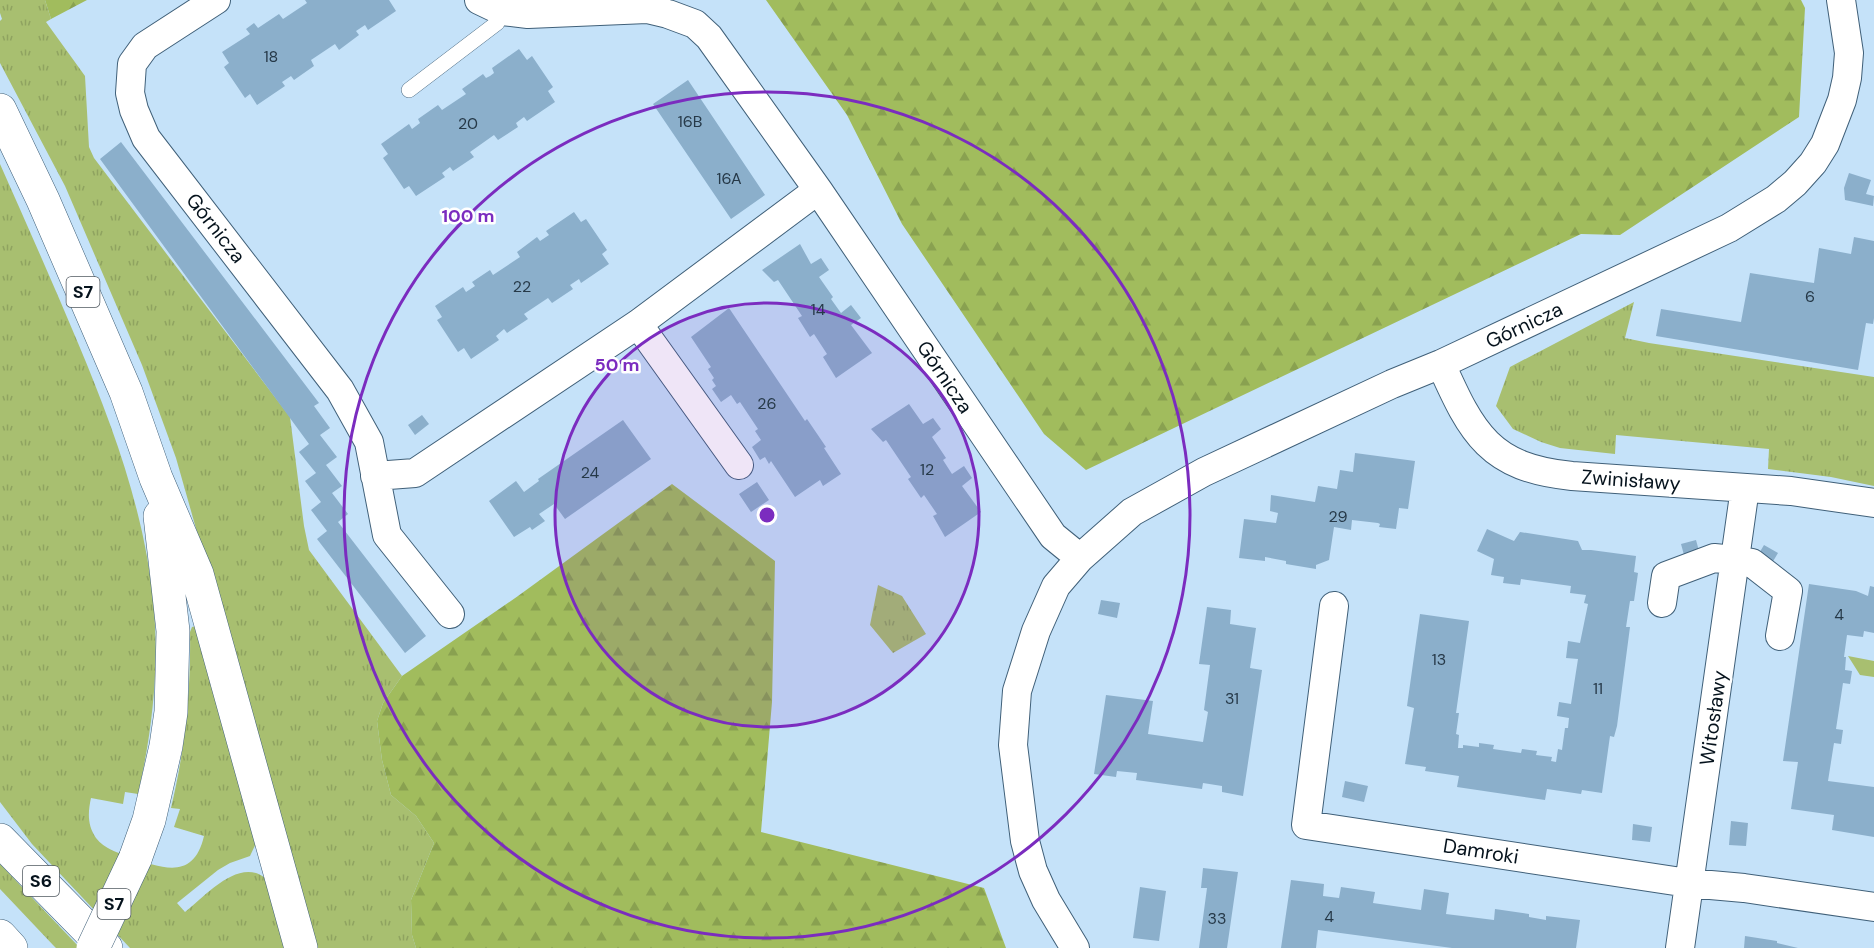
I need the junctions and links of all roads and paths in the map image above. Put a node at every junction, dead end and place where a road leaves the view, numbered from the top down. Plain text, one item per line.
1 (216, 0) edge
2 (1841, 0) edge
3 (490, 5) edge
4 (409, 90) dead end
5 (0, 110) edge
6 (818, 190) junction
7 (638, 324) junction
8 (1441, 364) junction
9 (739, 465) dead end
10 (375, 476) junction
11 (156, 478) junction
12 (1745, 488) junction
13 (1874, 503) edge
14 (1080, 558) junction
15 (1735, 560) junction
16 (1662, 603) dead end
17 (1334, 606) dead end
18 (450, 614) dead end
19 (1780, 636) dead end
20 (0, 840) edge
21 (1689, 883) junction
22 (1874, 907) edge
23 (0, 936) edge
24 (11, 948) edge
25 (93, 948) edge
26 (106, 948) edge
27 (301, 948) edge
28 (1075, 948) edge
29 (1680, 948) edge

1 - 10 street, Górnicza
2 - 8 street, Górnicza
3 - 4 lane
3 - 6 street, Górnicza
5 - 11 highway, S7
6 - 7 street
6 - 14 street, Górnicza
7 - 9 street
7 - 10 street
8 - 12 street, Zwinisławy
8 - 14 street, Górnicza
10 - 18 street, Górnicza
11 - 25 highway, S7, bridge
11 - 27 highway
12 - 13 street, Zwinisławy
12 - 15 street, Witosławy
14 - 28 street, Górnicza
15 - 16 street
15 - 19 street
15 - 21 street, Witosławy
17 - 21 street, Damroki
20 - 26 highway, S6
21 - 22 street, Damroki
21 - 29 street, Witosławy
23 - 24 highway

